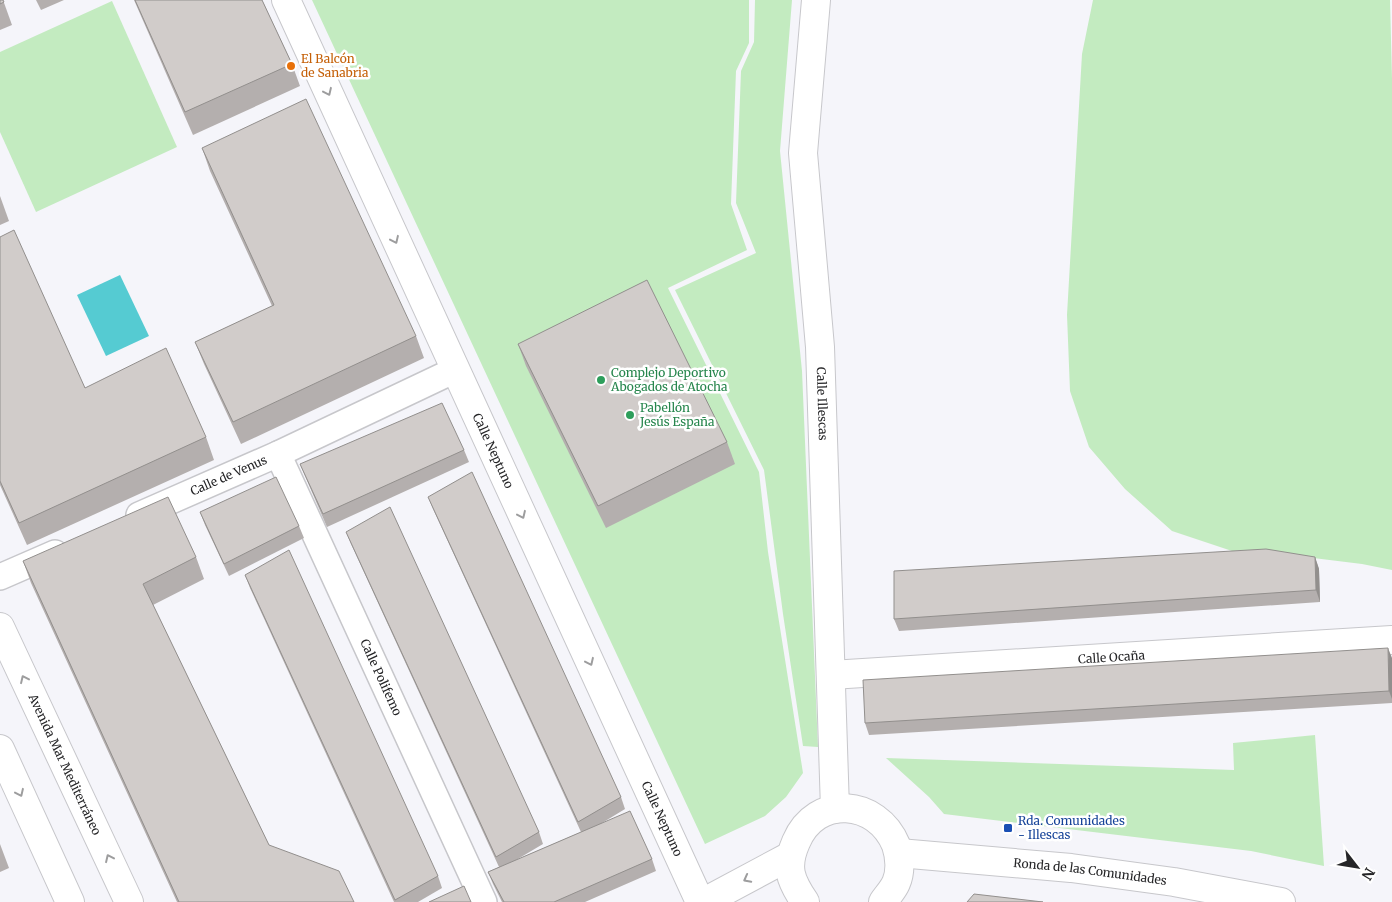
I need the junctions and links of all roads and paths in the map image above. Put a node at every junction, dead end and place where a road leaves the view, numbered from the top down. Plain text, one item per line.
1 (286, 0) edge
2 (816, 0) edge
3 (455, 370) junction
4 (278, 454) junction
5 (116, 526) edge
6 (72, 545) edge
7 (0, 577) edge
8 (0, 627) edge
9 (1392, 640) edge
10 (831, 675) junction
11 (0, 748) edge
12 (835, 809) junction
13 (899, 853) junction
14 (790, 856) junction
15 (70, 902) edge
16 (129, 902) edge
17 (484, 902) edge
18 (702, 902) edge
19 (805, 902) edge
20 (883, 902) edge
21 (1281, 902) edge

1 -> 3 street, Calle Neptuno
2 - 10 street, Calle Illescas
3 - 4 street, Calle de Venus
3 -> 18 street, Calle Neptuno
4 - 5 street, Calle de Venus
4 - 17 street, Calle Polifemo
6 - 7 street
16 -> 8 street, Avenida Mar Mediterráneo
9 - 10 street, Calle Ocaña
10 - 12 street, Calle Illescas
11 -> 15 street
12 - 13 street
12 - 14 street
13 - 20 street
13 - 21 street, Ronda de las Comunidades
14 -> 18 street
14 - 19 street

